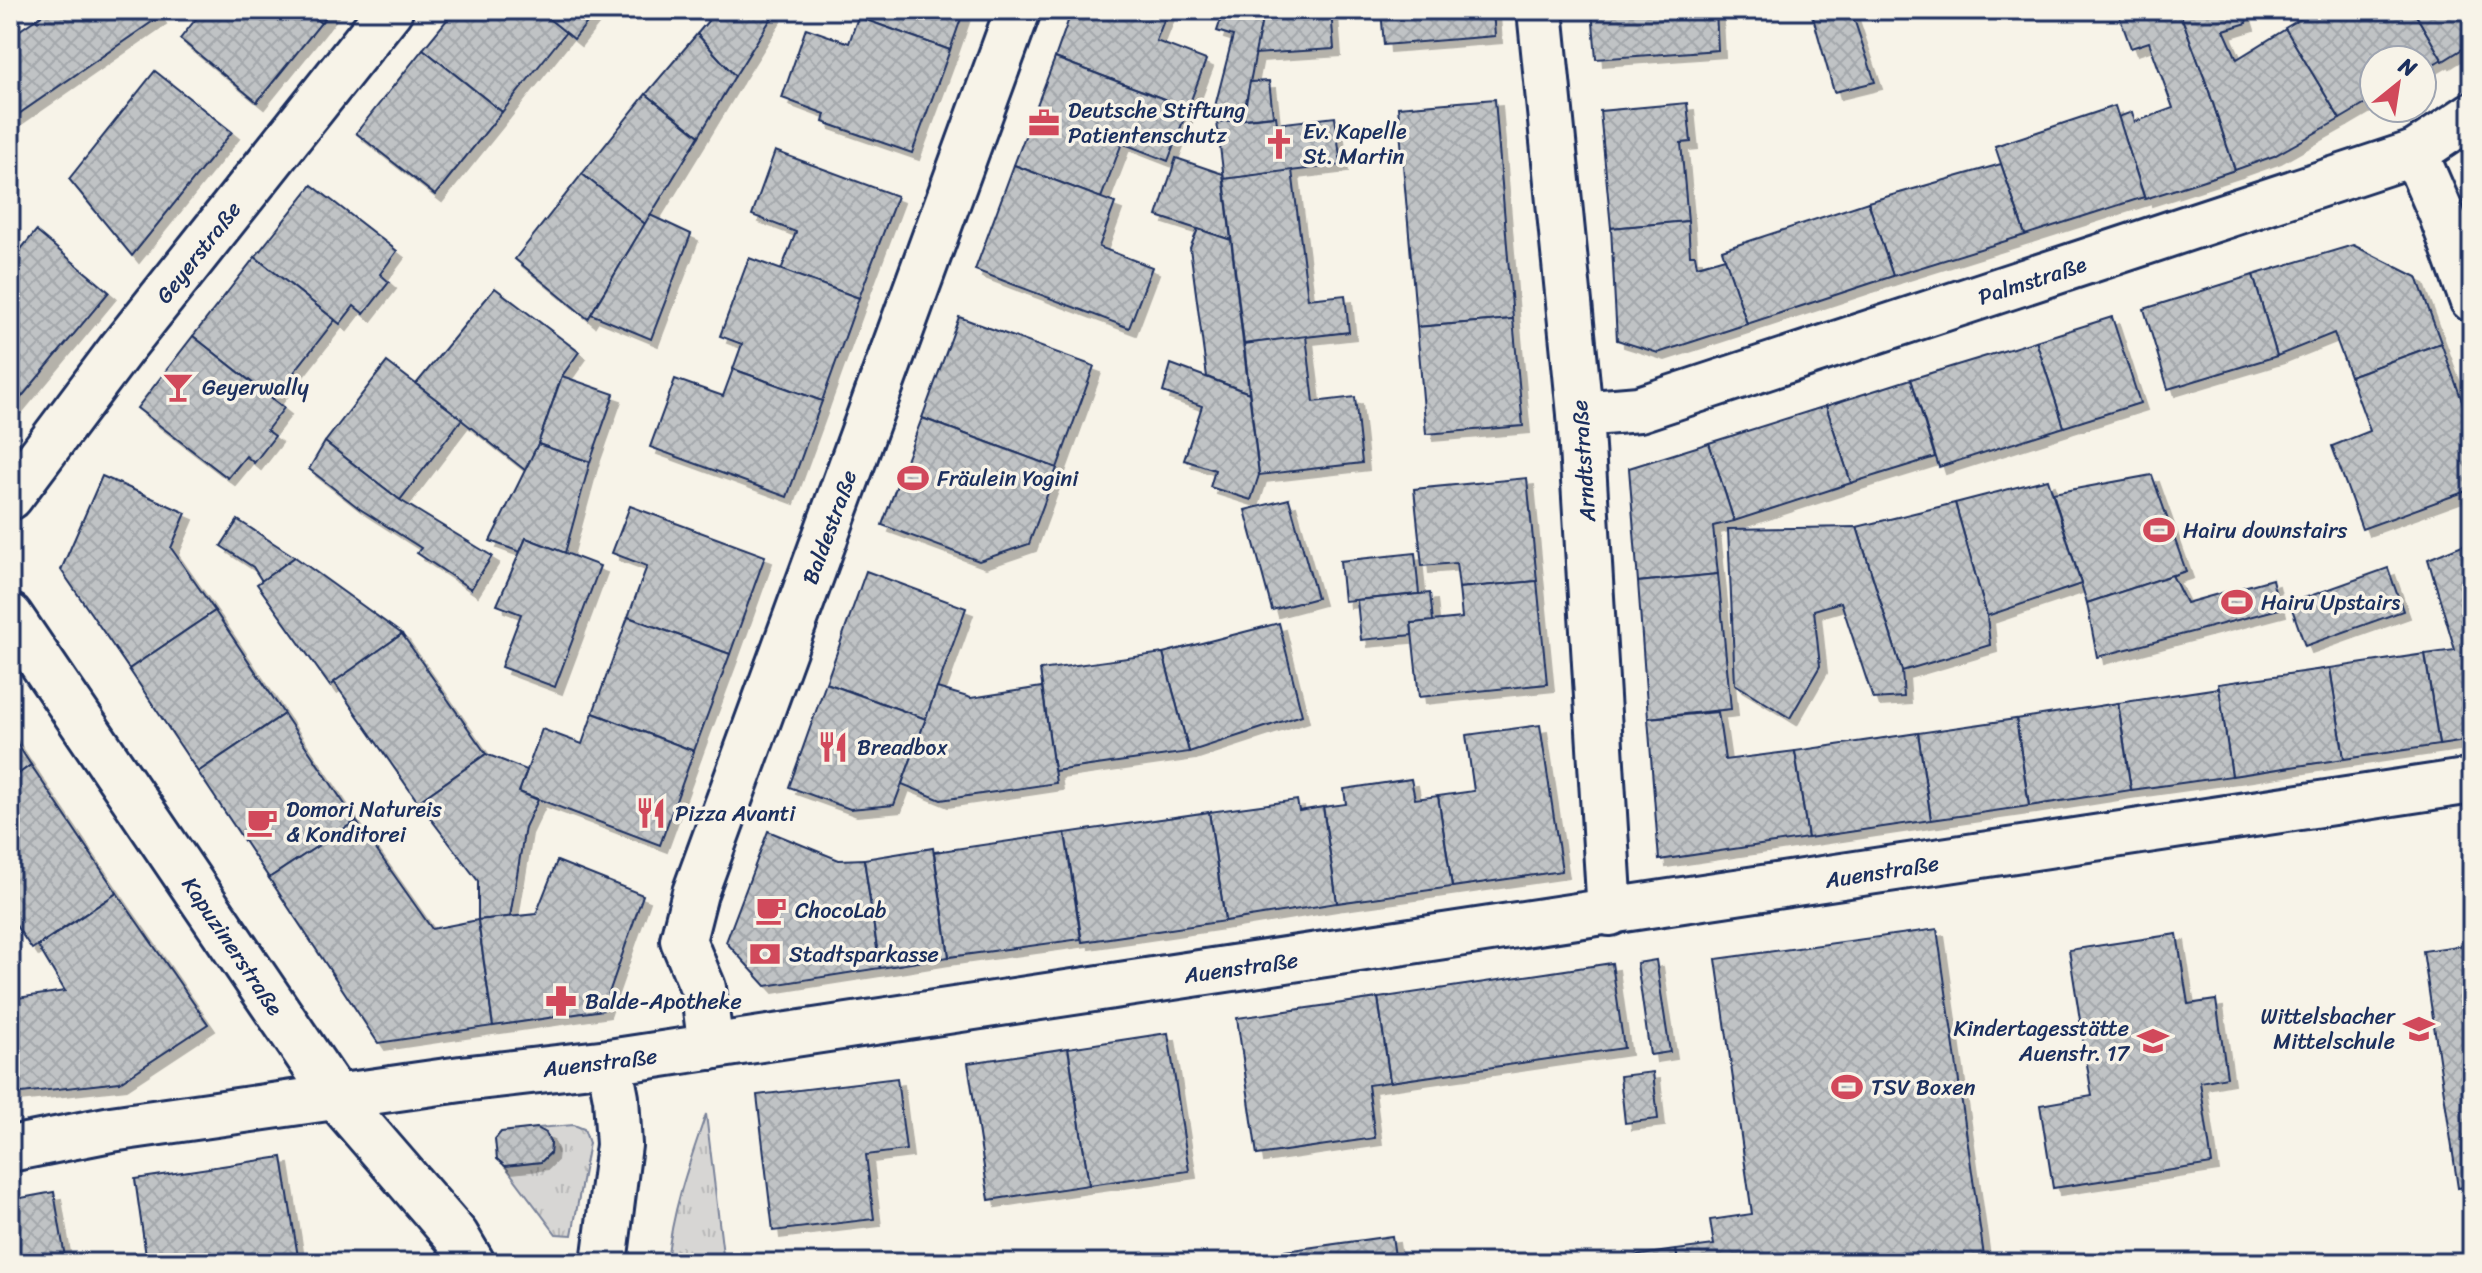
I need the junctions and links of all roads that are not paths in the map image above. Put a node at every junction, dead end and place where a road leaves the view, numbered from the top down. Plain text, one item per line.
1 (390, 10) edge
2 (1018, 10) edge
3 (1540, 10) edge
4 (2472, 115) edge
5 (2415, 153) junction
6 (2472, 299) edge
7 (1580, 414) junction
8 (10, 497) edge
9 (10, 616) edge
10 (2472, 781) edge
11 (1610, 913) junction
12 (711, 1047) junction
13 (609, 1062) junction
14 (336, 1097) junction
15 (10, 1149) edge
16 (472, 1263) edge
17 (604, 1263) edge

1 - 8 street, Geyerstraße
2 - 12 street, Baldestraße
3 - 7 street, Arndtstraße
4 - 5 street, Palmstraße
5 - 6 street
5 - 7 street, Palmstraße
7 - 11 street, Arndtstraße
9 - 14 street, Kapuzinerstraße
10 - 11 street, Auenstraße
11 - 12 street, Auenstraße
12 - 13 street, Auenstraße
13 - 14 street, Auenstraße
13 - 17 street
14 - 15 street, Auenstraße
14 - 16 street, Kapuzinerstraße

